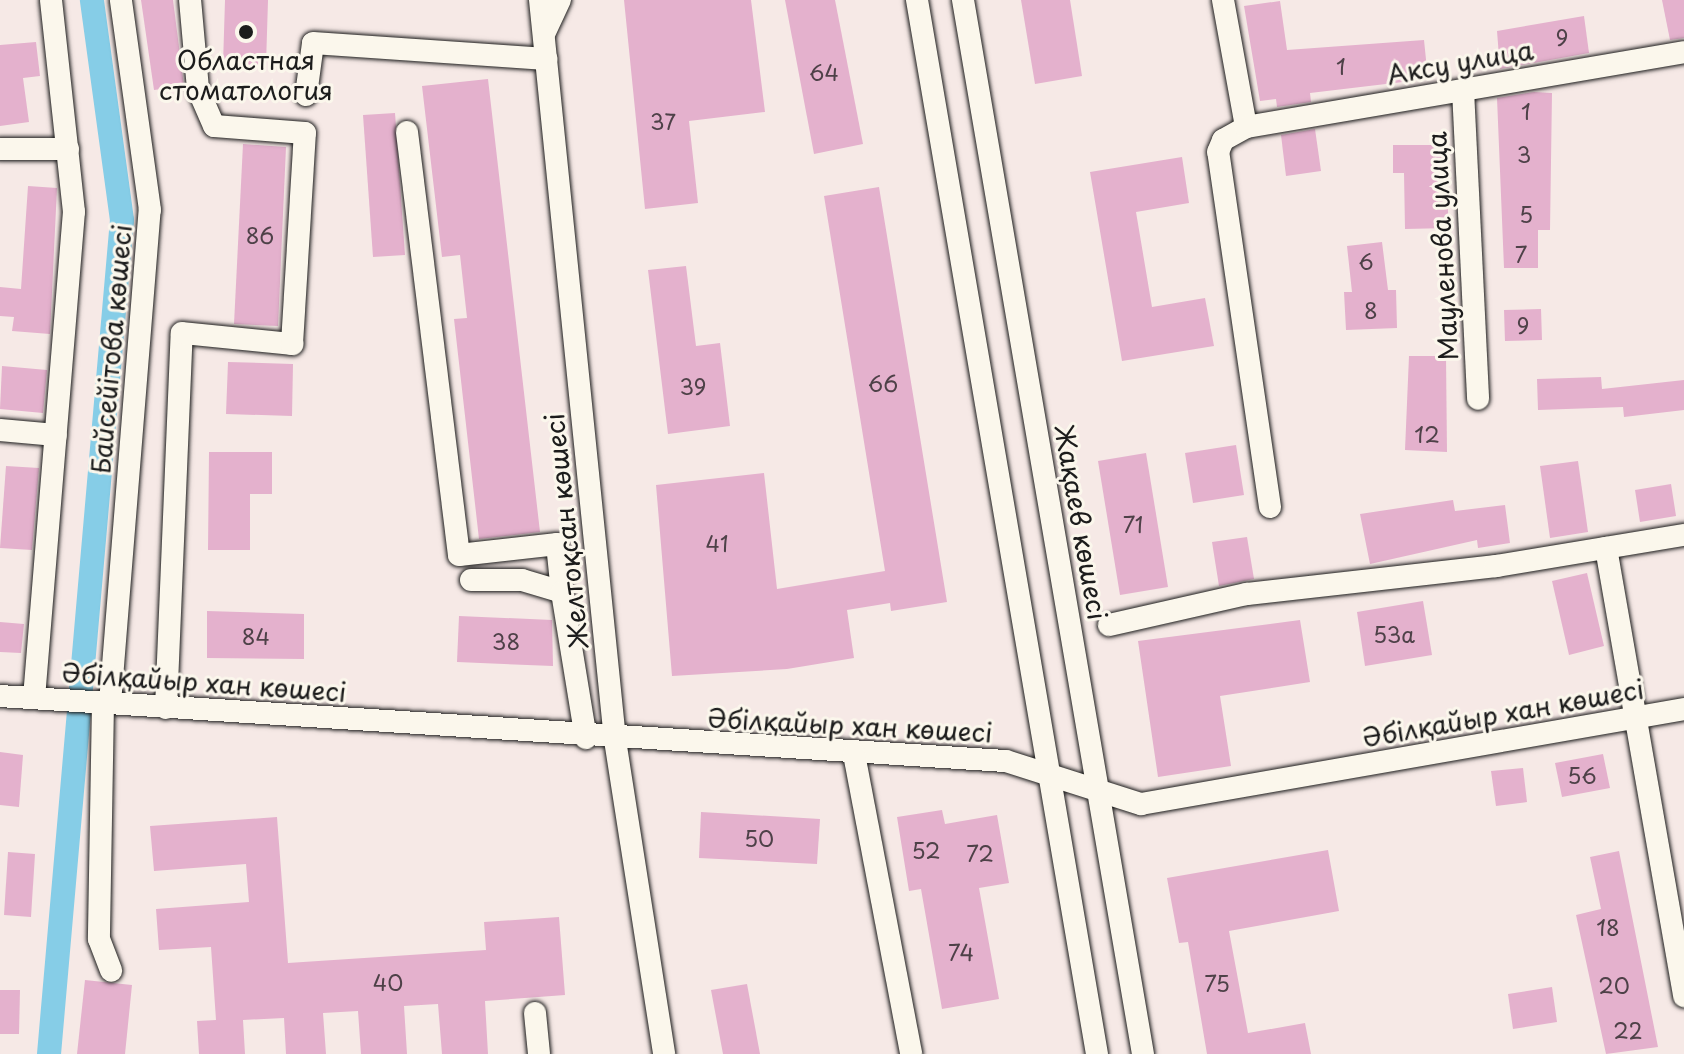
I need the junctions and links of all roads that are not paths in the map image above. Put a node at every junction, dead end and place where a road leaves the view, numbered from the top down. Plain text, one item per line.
1 (51, 0) edge
2 (121, 0) edge
3 (190, 0) edge
4 (540, 0) edge
5 (560, 0) edge
6 (917, 0) edge
7 (963, 0) edge
8 (1223, 0) edge
9 (544, 35) junction
10 (1684, 52) edge
11 (546, 59) junction
12 (1463, 90) junction
13 (306, 95) dead end
14 (1246, 127) junction
15 (407, 132) dead end
16 (0, 149) edge
17 (68, 149) junction
18 (1478, 399) dead end
19 (0, 430) edge
20 (56, 435) junction
21 (1270, 507) dead end
22 (1684, 535) edge
23 (1606, 548) junction
24 (471, 580) dead end
25 (562, 592) junction
26 (1109, 625) dead end
27 (0, 696) edge
28 (34, 698) junction
29 (107, 703) junction
30 (166, 708) junction
31 (1684, 709) edge
32 (1633, 719) junction
33 (586, 738) junction
34 (615, 740) junction
35 (854, 754) junction
36 (1048, 775) junction
37 (1099, 791) junction
38 (111, 971) dead end
39 (1684, 996) edge
40 (535, 1013) dead end
41 (539, 1054) edge
42 (664, 1054) edge
43 (911, 1054) edge
44 (1097, 1054) edge
45 (1143, 1054) edge

1 - 17 street, Байсейітова көшесі
2 - 29 street, Байсейітова көшесі
3 - 30 street
4 - 9 street, Желтоқсан көшесі
5 - 9 street
6 - 36 street
7 - 37 street, Жақаев көшесі
8 - 14 street
9 - 11 street, Желтоқсан көшесі
10 - 12 street, Аксу улица
11 - 13 street
11 - 34 street, Желтоқсан көшесі
12 - 14 street, Аксу улица
12 - 18 street, Мауленова улица
14 - 21 street
15 - 25 street
16 - 17 street
17 - 20 street, Байсейітова көшесі
19 - 20 street
20 - 28 street, Байсейітова көшесі
22 - 23 street
23 - 26 street
23 - 32 street
24 - 25 street
25 - 33 street
27 - 28 street, Әбілқайыр хан көшесі
28 - 29 street, Әбілқайыр хан көшесі
29 - 30 street, Әбілқайыр хан көшесі
29 - 38 street, Байсейітова көшесі
30 - 33 street, Әбілқайыр хан көшесі
31 - 32 street, Әбілқайыр хан көшесі
32 - 37 street, Әбілқайыр хан көшесі
32 - 39 street
33 - 34 street, Әбілқайыр хан көшесі
34 - 35 street, Әбілқайыр хан көшесі
34 - 42 street, Желтоқсан көшесі
35 - 36 street, Әбілқайыр хан көшесі
35 - 43 street
36 - 37 street, Әбілқайыр хан көшесі
36 - 44 street
37 - 45 street, Жақаев көшесі
40 - 41 street

